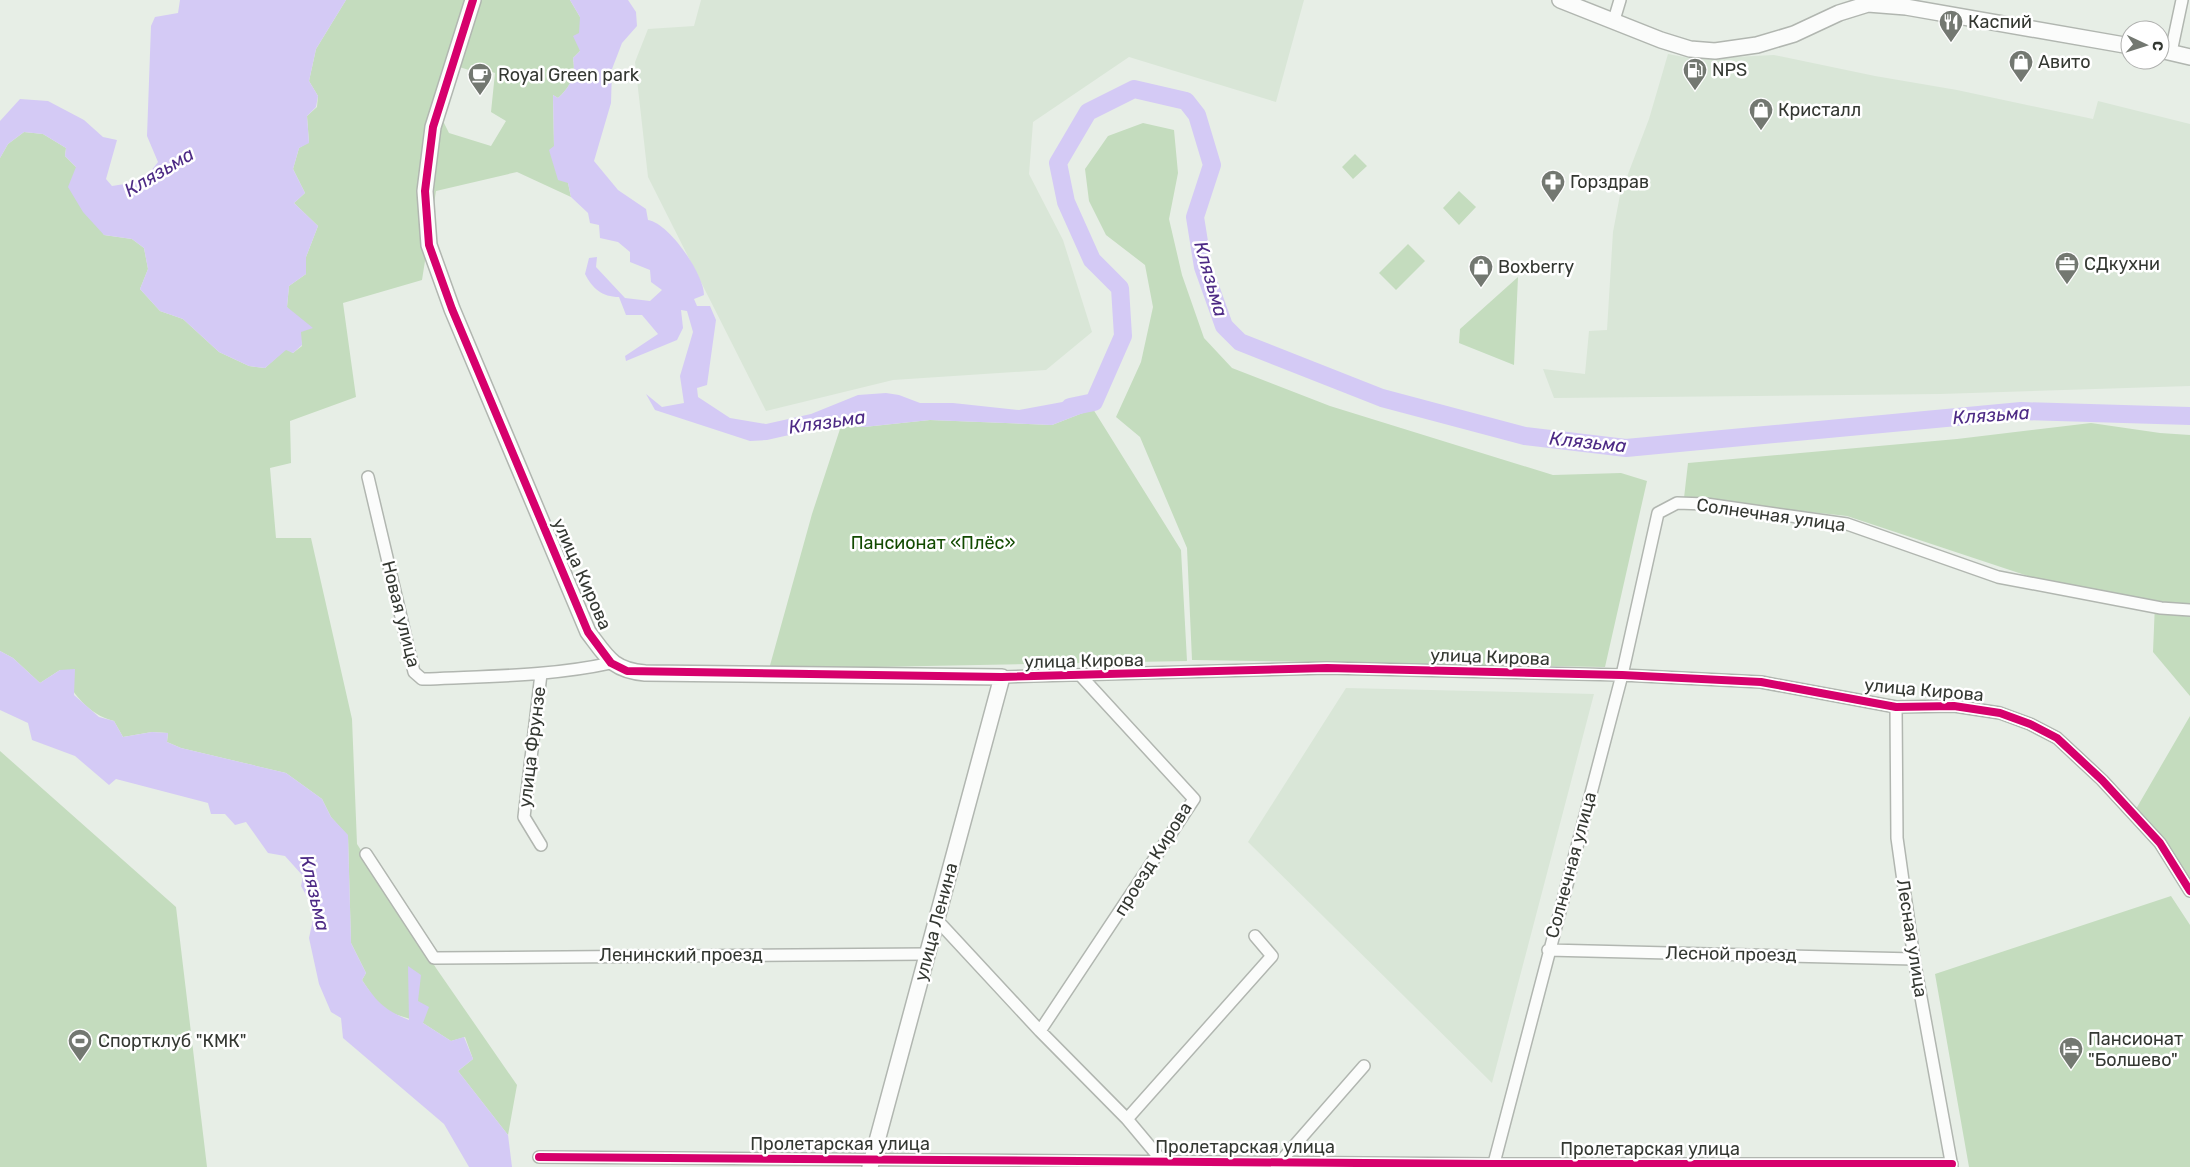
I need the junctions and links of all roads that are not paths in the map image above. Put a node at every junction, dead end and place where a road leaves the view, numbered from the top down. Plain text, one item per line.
1 (472, 0) edge
2 (1560, 0) edge
3 (1620, 0) edge
4 (2182, 0) edge
5 (1614, 20) junction
6 (2170, 36) edge
7 (2120, 44) edge
8 (2170, 52) edge
9 (2190, 57) edge
10 (368, 478) dead end
11 (2190, 610) edge
12 (611, 662) junction
13 (541, 674) junction
14 (1081, 676) junction
15 (1622, 676) junction
16 (1002, 677) junction
17 (1896, 706) junction
18 (541, 845) dead end
19 (366, 854) dead end
20 (2190, 891) edge
21 (937, 920) junction
22 (1255, 936) dead end
23 (1548, 950) junction
24 (928, 954) junction
25 (1914, 959) junction
26 (1040, 1032) junction
27 (1364, 1066) dead end
28 (1126, 1119) junction
29 (538, 1157) dead end
30 (1163, 1162) junction
31 (1280, 1162) junction
32 (871, 1163) edge
33 (1952, 1165) edge
34 (1493, 1166) edge

1 - 12 street, улица Кирова
2 - 5 street
3 - 5 street
4 - 6 street
5 - 7 street
8 - 9 street
10 - 13 street, Новая улица
11 - 15 street, Солнечная улица
12 - 13 street, Новая улица
12 - 16 street, улица Кирова
13 - 18 street, улица Фрунзе
14 - 15 street, улица Кирова
14 - 16 street, улица Кирова
14 - 26 street, проезд Кирова
15 - 17 street, улица Кирова
15 - 23 street, Солнечная улица
16 - 21 street, улица Ленина
17 - 20 street, улица Кирова
17 - 25 street, Лесная улица
19 - 24 street, Ленинский проезд
21 - 24 street, улица Ленина
21 - 26 street
22 - 28 street
23 - 25 street, Лесной проезд
23 - 34 street, Солнечная улица
24 - 32 street, улица Ленина
25 - 33 street, Лесная улица
26 - 28 street
27 - 31 street
28 - 30 street
29 - 32 street, Пролетарская улица
30 - 31 street, Пролетарская улица
30 - 32 street, Пролетарская улица
31 - 34 street, Пролетарская улица
33 - 34 street, Пролетарская улица

